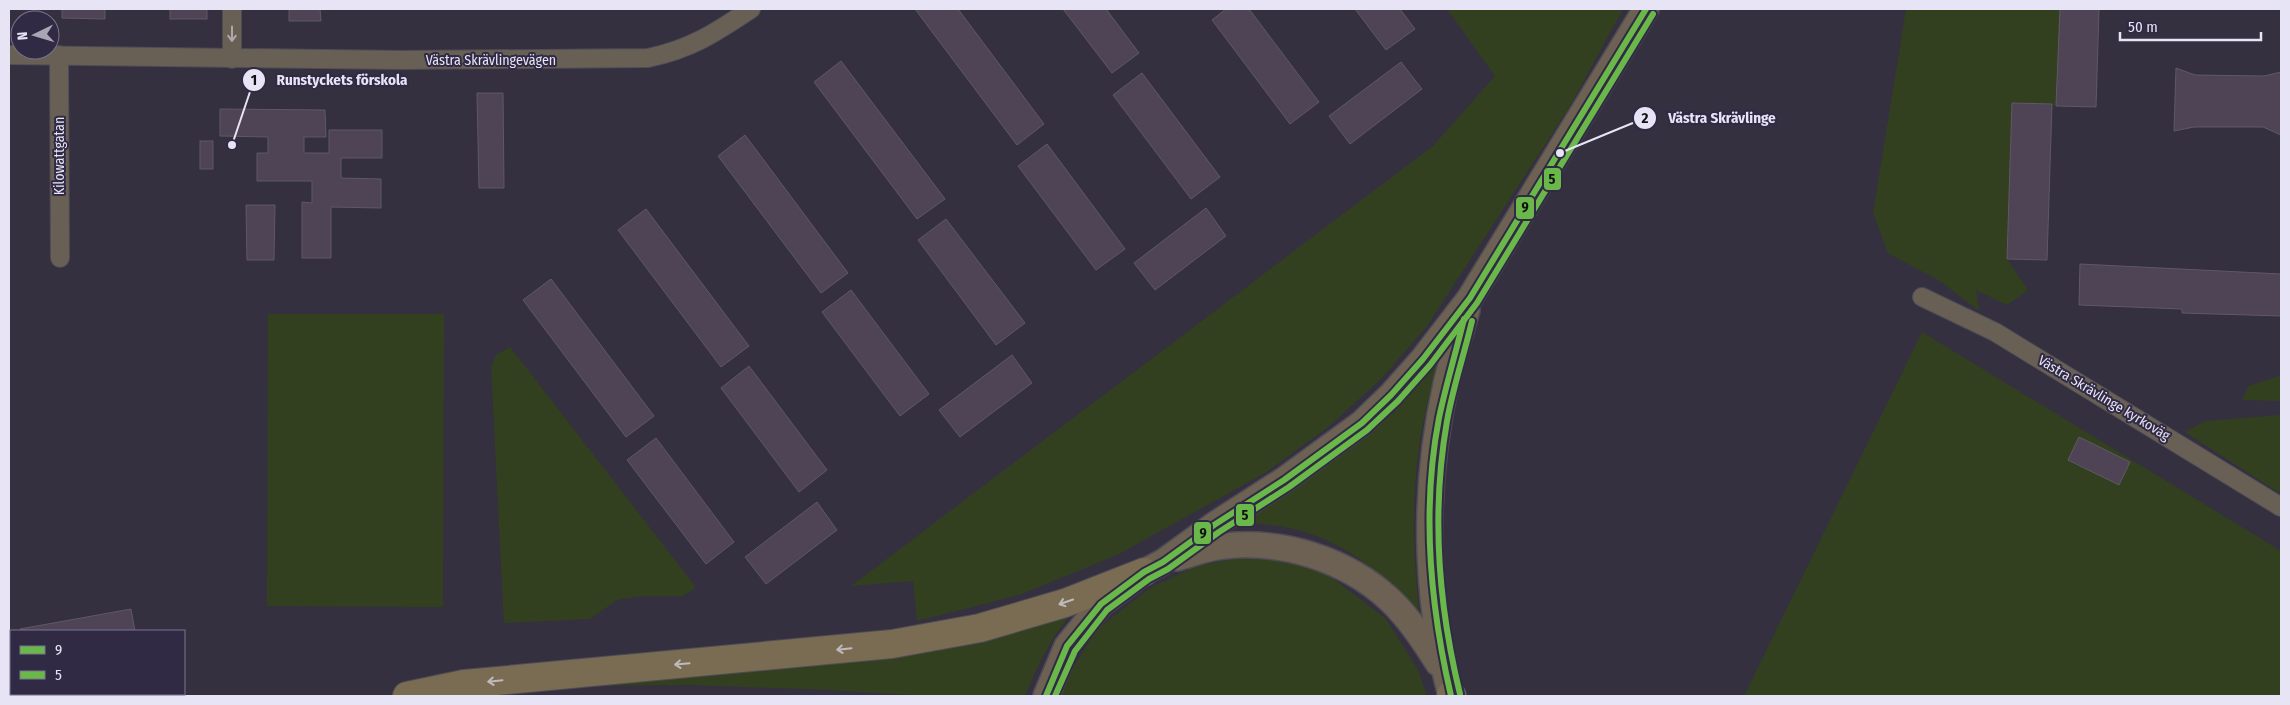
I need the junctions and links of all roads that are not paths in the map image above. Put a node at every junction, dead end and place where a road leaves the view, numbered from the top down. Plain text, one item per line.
1 (232, 9) edge
2 (751, 9) edge
3 (1646, 9) edge
4 (60, 55) edge
5 (232, 58) junction
6 (59, 60) edge
7 (60, 258) dead end
8 (1922, 297) dead end
9 (1470, 298) junction
10 (2281, 507) edge
11 (1153, 567) junction
12 (1449, 690) edge
13 (407, 696) edge
14 (1046, 696) edge

1 -> 5 street
2 - 5 street, Västra Skrävlingevägen
3 - 9 main road
4 - 5 street, Västra Skrävlingevägen
6 - 7 street, Kilowattgatan
8 - 10 street, Västra Skrävlinge kyrkoväg
9 - 11 main road
9 - 12 main road
11 - 12 main road
11 -> 13 highway
11 - 14 main road

